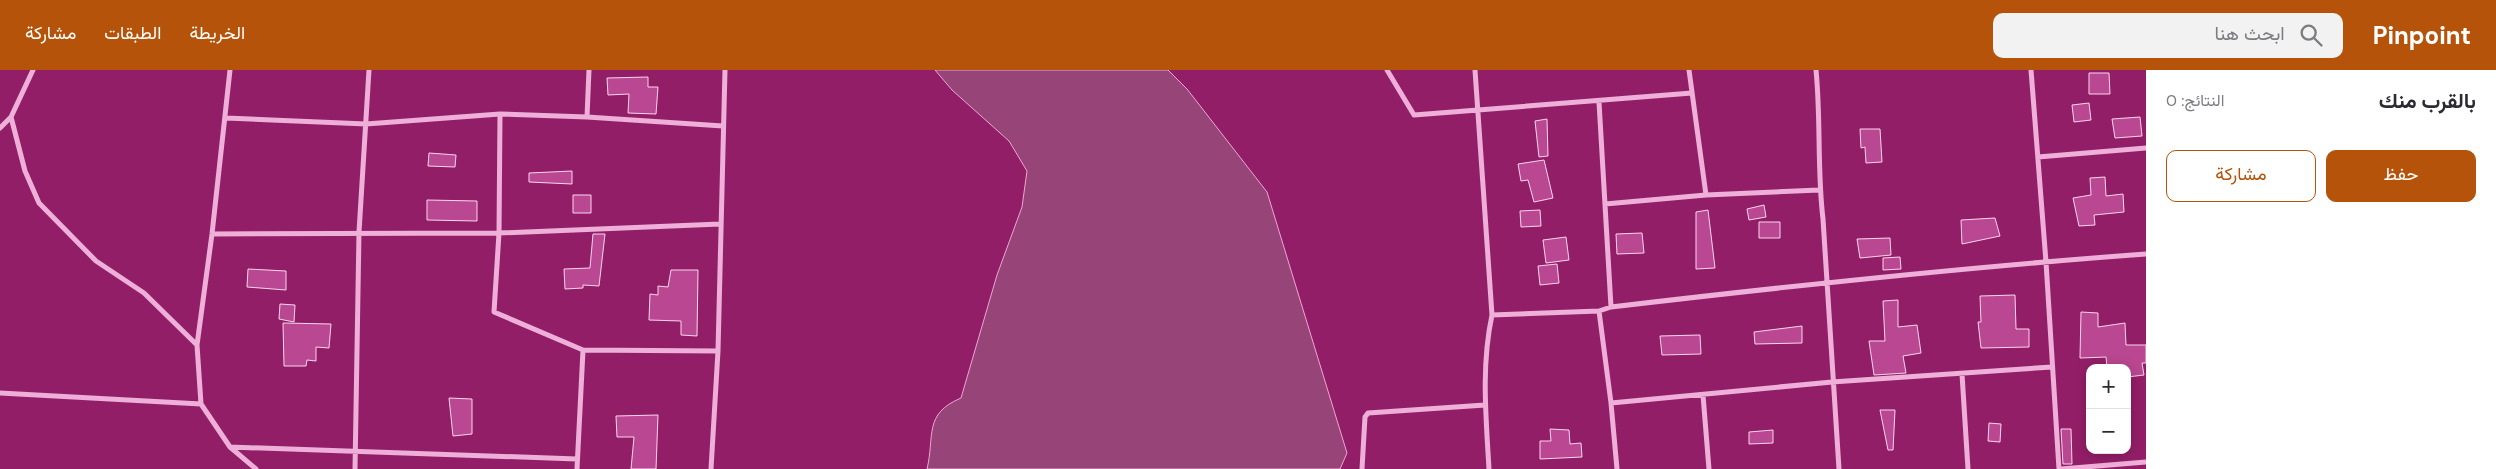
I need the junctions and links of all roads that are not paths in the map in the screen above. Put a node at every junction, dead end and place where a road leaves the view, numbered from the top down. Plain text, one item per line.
1 (33, 70) edge
2 (230, 70) edge
3 (369, 70) edge
4 (589, 70) edge
5 (725, 70) edge
6 (1386, 70) edge
7 (1475, 70) edge
8 (1689, 70) edge
9 (1816, 70) edge
10 (2031, 70) edge
11 (1692, 93) junction
12 (1599, 102) junction
13 (1478, 110) junction
14 (500, 114) junction
15 (12, 117) junction
16 (587, 117) junction
17 (226, 118) junction
18 (366, 124) junction
19 (723, 126) junction
20 (0, 128) edge
21 (2146, 148) edge
22 (2038, 157) junction
23 (1819, 190) junction
24 (1706, 195) junction
25 (1604, 204) junction
26 (720, 224) junction
27 (359, 232) junction
28 (212, 234) junction
29 (499, 234) junction
30 (2146, 254) edge
31 (2046, 262) junction
32 (1826, 282) junction
33 (1611, 307) junction
34 (1599, 311) junction
35 (1492, 315) junction
36 (197, 345) junction
37 (583, 350) junction
38 (718, 351) junction
39 (2052, 367) junction
40 (1962, 374) junction
41 (1832, 382) junction
42 (0, 393) edge
43 (1703, 395) junction
44 (1612, 403) junction
45 (201, 404) junction
46 (1485, 406) junction
47 (230, 447) junction
48 (355, 451) junction
49 (577, 459) junction
50 (2146, 462) edge
51 (256, 469) edge
52 (355, 469) edge
53 (577, 469) edge
54 (711, 469) edge
55 (1362, 469) edge
56 (1489, 469) edge
57 (1618, 469) edge
58 (1709, 469) edge
59 (1839, 469) edge
60 (1968, 469) edge
61 (2060, 469) edge

1 - 15 street
2 - 17 street
3 - 18 street
4 - 16 street
5 - 19 street
6 - 13 street
7 - 13 street
8 - 11 street
9 - 23 street
10 - 22 street
11 - 12 street
11 - 24 street
12 - 13 street
12 - 25 street
13 - 35 street
14 - 16 street
14 - 18 street
14 - 29 street
15 - 20 street
15 - 36 street
16 - 19 street
17 - 18 street
17 - 28 street
18 - 27 street
19 - 26 street
21 - 22 street
22 - 31 street
23 - 24 street
23 - 32 street
24 - 25 street
25 - 33 street
26 - 29 street
26 - 38 street
27 - 28 street
27 - 29 street
27 - 48 street
28 - 36 street
29 - 37 street
30 - 31 street
31 - 32 street
31 - 39 street
32 - 33 street
32 - 41 street
33 - 34 street
34 - 35 street
34 - 44 street
35 - 46 street
36 - 45 street
37 - 38 street
37 - 49 street
38 - 54 street
39 - 40 street
39 - 61 street
40 - 41 street
40 - 60 street
41 - 43 street
41 - 59 street
42 - 45 street
43 - 44 street
43 - 58 street
44 - 57 street
45 - 47 street
46 - 55 street
46 - 56 street
47 - 48 street
47 - 51 street
48 - 49 street
48 - 52 street
49 - 53 street
50 - 61 street

